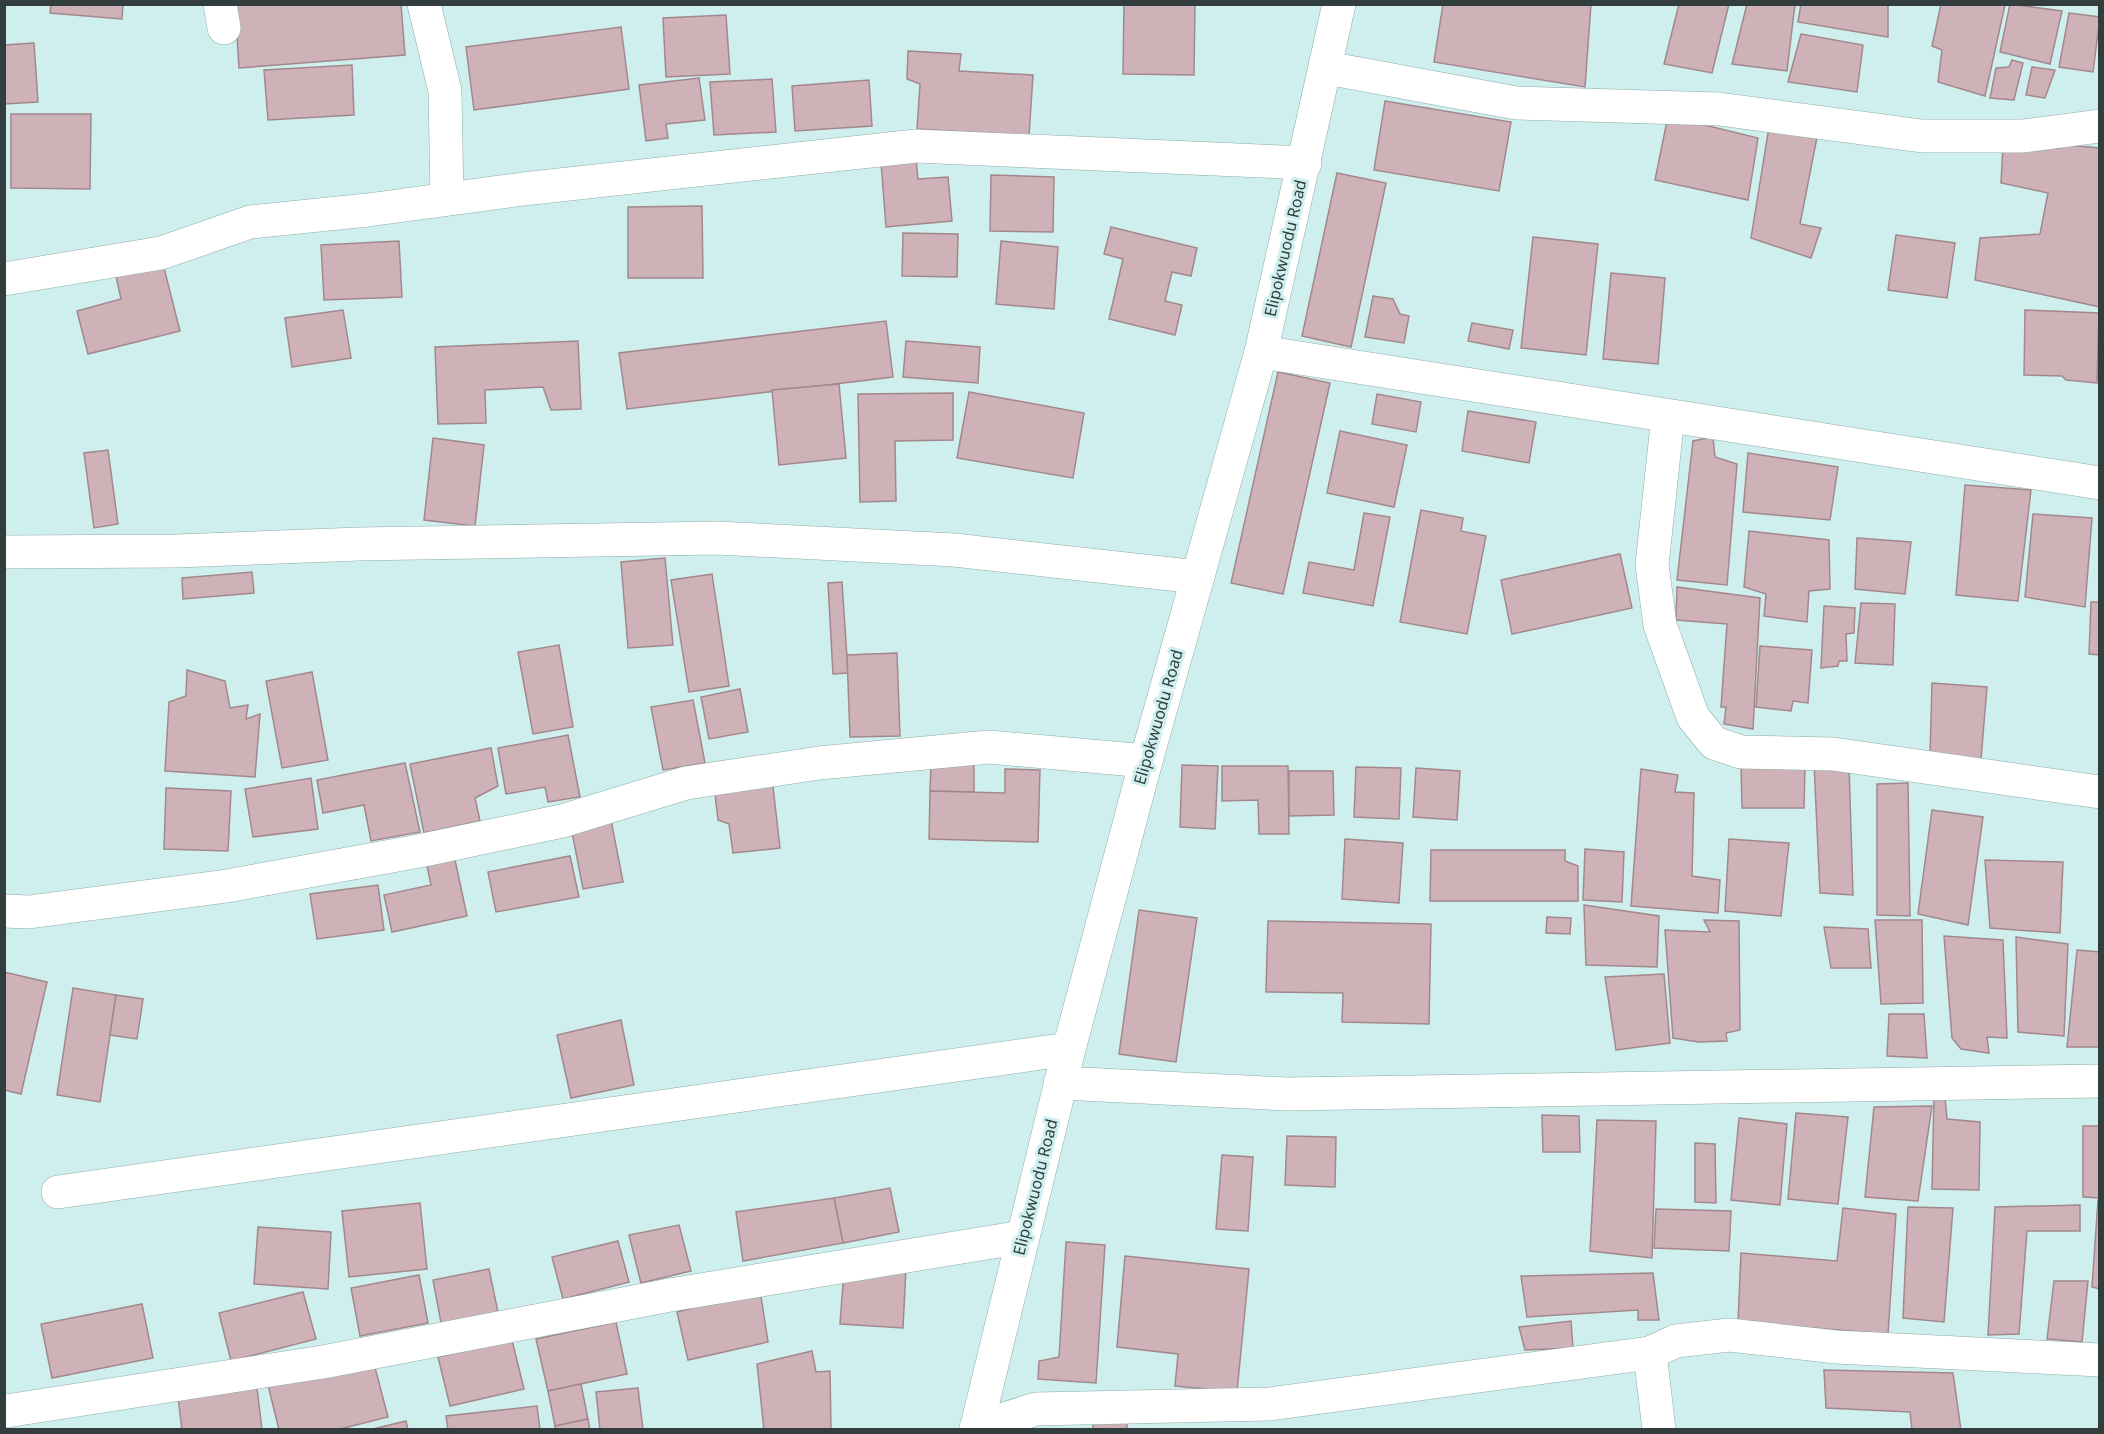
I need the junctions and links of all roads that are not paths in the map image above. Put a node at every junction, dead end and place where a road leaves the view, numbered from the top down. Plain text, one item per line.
1 (424, 4) edge
2 (1339, 4) edge
3 (1327, 68) junction
4 (2100, 126) edge
5 (1305, 163) junction
6 (447, 199) junction
7 (4, 279) edge
8 (1261, 352) junction
9 (1668, 416) junction
10 (2100, 483) edge
11 (4, 552) edge
12 (1198, 577) junction
13 (1146, 761) junction
14 (2100, 792) edge
15 (4, 911) edge
16 (1069, 1049) junction
17 (2100, 1081) edge
18 (1060, 1083) junction
19 (58, 1192) dead end
20 (1022, 1237) junction
21 (1650, 1353) junction
22 (2100, 1360) edge
23 (6, 1411) edge
24 (976, 1429) edge
25 (1659, 1430) edge

1 - 6 street
2 - 3 street, Elipokwuodu Road
3 - 4 street
3 - 5 street, Elipokwuodu Road
5 - 6 street
5 - 8 street, Elipokwuodu Road
6 - 7 street
8 - 9 street
8 - 12 street, Elipokwuodu Road
9 - 10 street
9 - 14 street
11 - 12 street
12 - 13 street, Elipokwuodu Road
13 - 15 street
13 - 16 street, Elipokwuodu Road
16 - 18 street, Elipokwuodu Road
16 - 19 street
17 - 18 street
18 - 20 street, Elipokwuodu Road
20 - 23 street
20 - 24 street, Elipokwuodu Road
21 - 22 street
21 - 24 street
21 - 25 street

